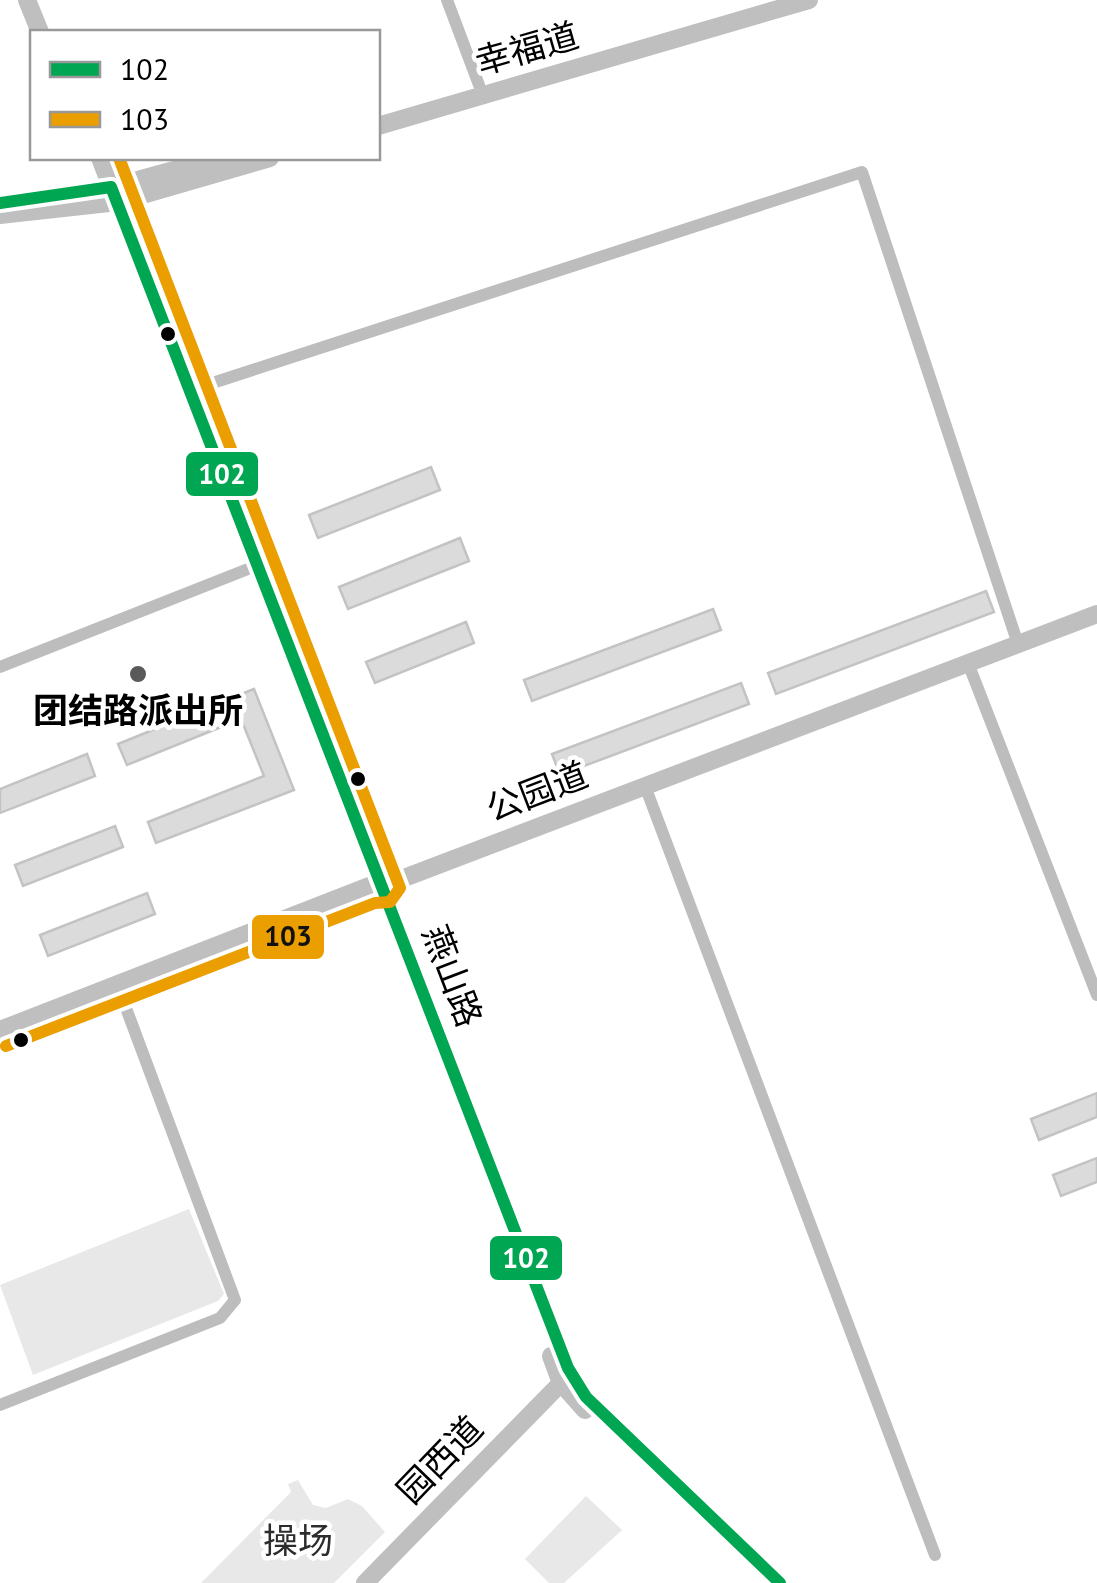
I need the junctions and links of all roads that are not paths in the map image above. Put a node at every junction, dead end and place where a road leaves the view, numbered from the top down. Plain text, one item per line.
1 (27, 0) edge
2 (38, 0) edge
3 (447, 0) edge
4 (772, 0) edge
5 (809, 0) edge
6 (39, 30) edge
7 (50, 30) edge
8 (479, 85) junction
9 (380, 112) edge
10 (380, 125) edge
11 (90, 160) edge
12 (101, 160) edge
13 (212, 160) edge
14 (261, 160) edge
15 (110, 195) junction
16 (0, 203) edge
17 (0, 216) edge
18 (190, 390) junction
19 (248, 569) junction
20 (1097, 614) edge
21 (1018, 644) junction
22 (968, 662) junction
23 (0, 666) edge
24 (645, 786) junction
25 (377, 885) junction
26 (118, 984) junction
27 (1097, 995) edge
28 (0, 1030) edge
29 (561, 1384) junction
30 (0, 1405) edge
31 (935, 1555) dead end
32 (365, 1583) edge
33 (765, 1583) edge
34 (780, 1583) edge

1 - 6 main road
2 - 7 main road
3 - 8 street
4 - 8 main road, 幸福道
5 - 10 main road, 幸福道
8 - 9 main road, 幸福道
11 - 15 main road, 燕山路
12 - 15 main road, 燕山路
13 - 15 main road
14 - 15 main road
15 - 16 main road
15 - 17 main road
15 - 18 main road, 燕山路
15 - 19 main road, 燕山路
18 - 21 street
18 - 25 main road, 燕山路
19 - 23 street
19 - 25 main road, 燕山路
20 - 21 main road, 公园道
21 - 22 main road, 公园道
22 - 24 main road, 公园道
22 - 27 street
24 - 25 main road, 公园道
24 - 31 street
25 - 26 main road, 公园道
25 - 29 main road, 燕山路
25 - 34 main road, 燕山路
26 - 28 main road, 公园道
26 - 30 street
29 - 32 main road, 园西道
29 - 33 main road, 燕山路

